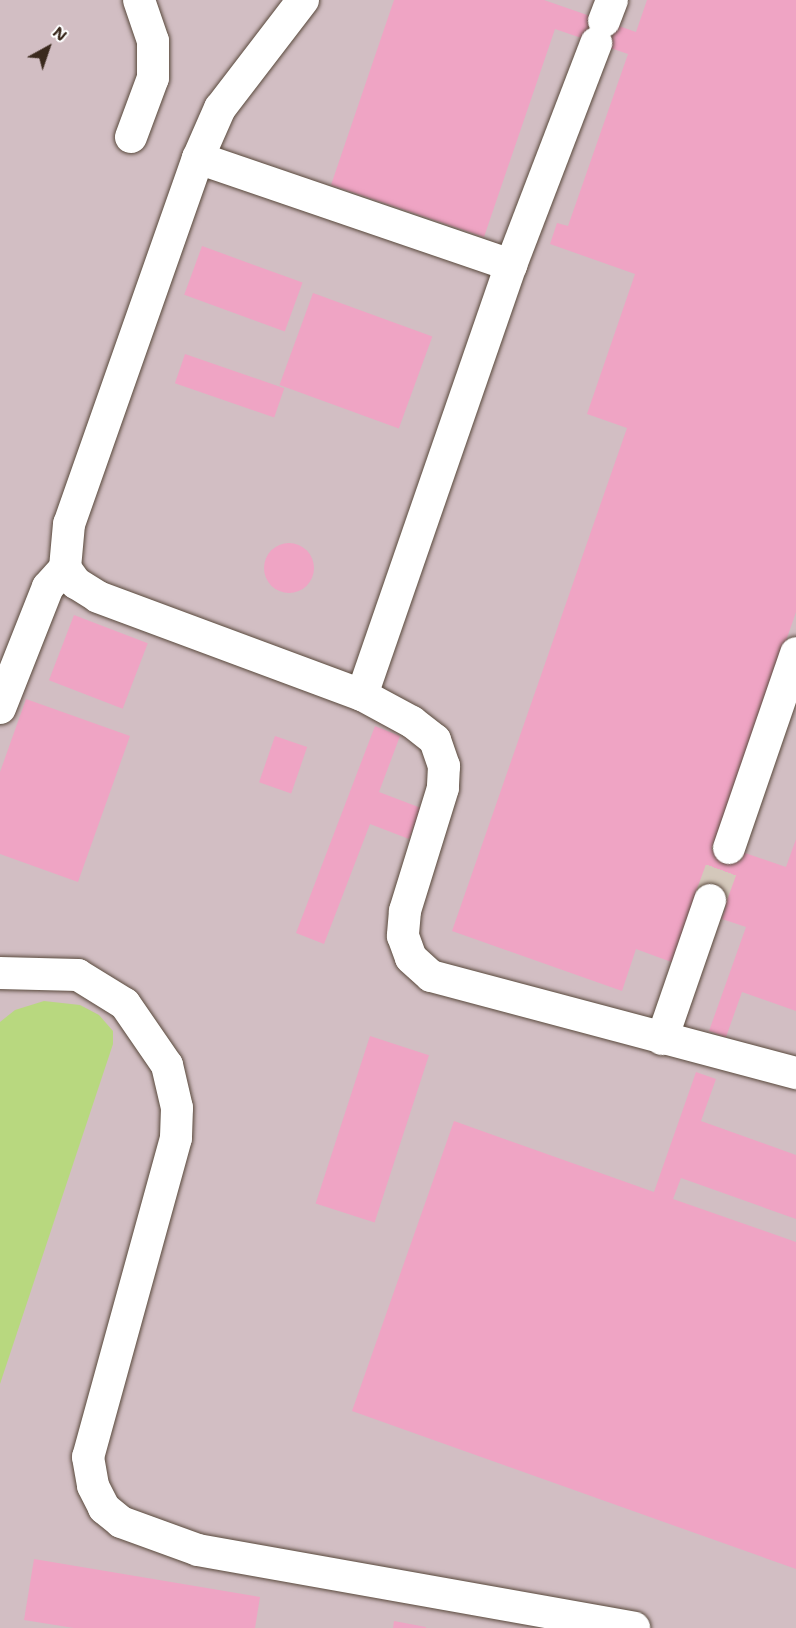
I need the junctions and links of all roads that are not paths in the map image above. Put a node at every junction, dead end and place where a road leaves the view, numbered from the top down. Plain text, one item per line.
1 (139, 0) edge
2 (303, 0) edge
3 (604, 21) edge
4 (131, 137) dead end
5 (198, 158) junction
6 (511, 265) junction
7 (65, 568) junction
8 (796, 653) edge
9 (362, 695) junction
10 (0, 708) edge
11 (729, 848) tunnel mouth
12 (710, 900) tunnel mouth
13 (0, 972) edge
14 (662, 1040) junction
15 (796, 1073) edge
16 (634, 1628) edge

1 - 4 lane
2 - 5 lane
3 - 6 lane
5 - 6 lane
5 - 7 lane
6 - 9 lane
7 - 9 lane
7 - 10 lane
8 - 11 lane
9 - 14 lane
12 - 14 lane
13 - 16 lane
14 - 15 lane

